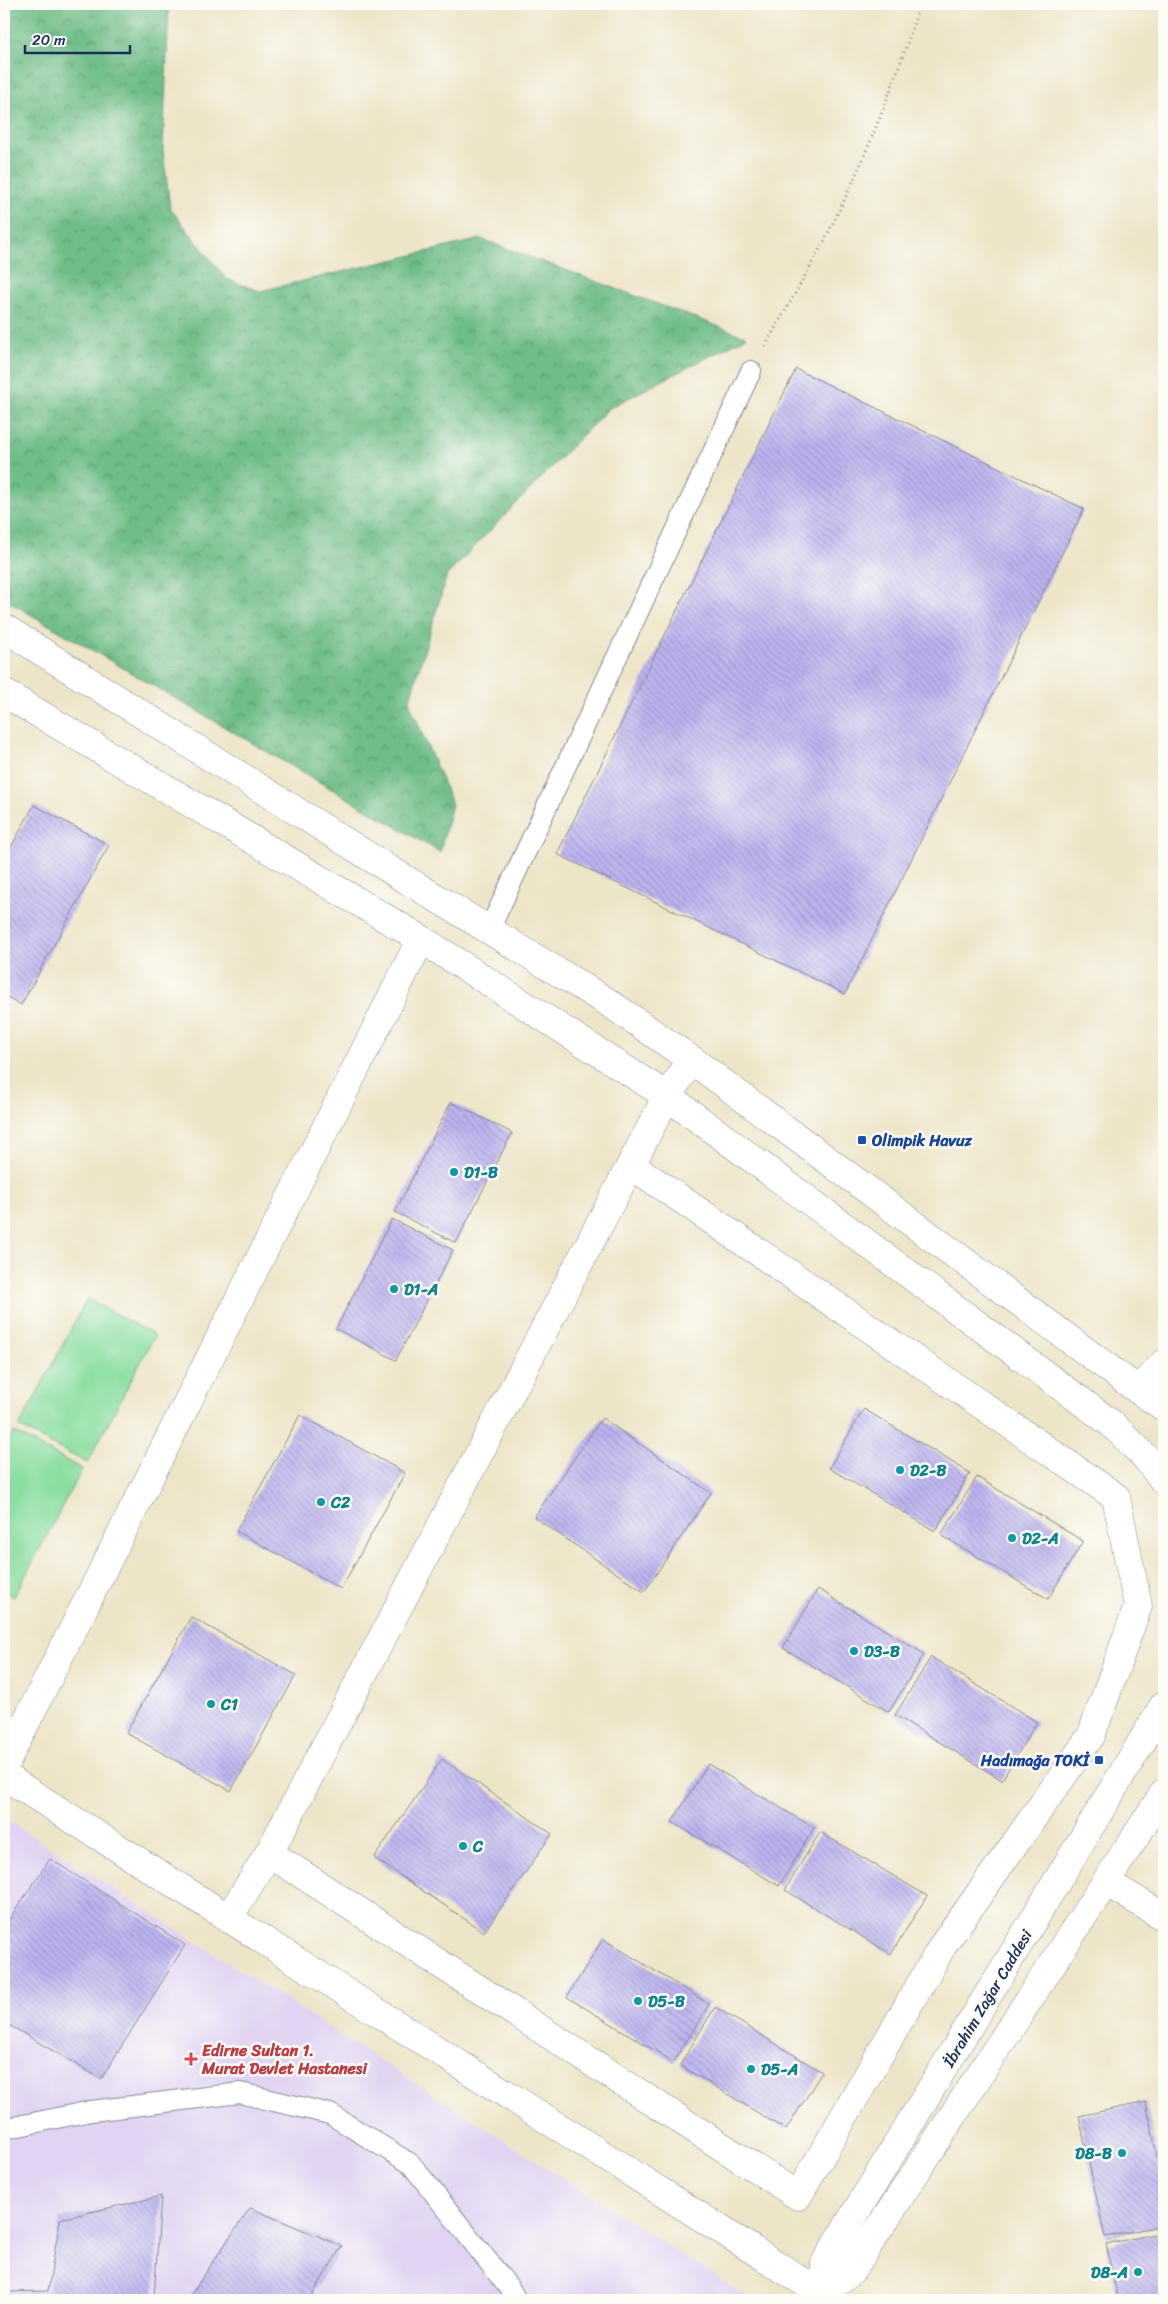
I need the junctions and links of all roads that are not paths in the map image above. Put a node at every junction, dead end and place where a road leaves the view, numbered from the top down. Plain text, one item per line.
1 (751, 372) road end
2 (4, 628) edge
3 (4, 693) edge
4 (489, 930) junction
5 (421, 939) junction
6 (692, 1060) junction
7 (668, 1096) junction
8 (631, 1166) junction
9 (1164, 1363) edge
10 (1138, 1390) junction
11 (1164, 1407) edge
12 (1164, 1480) edge
13 (1164, 1705) edge
14 (4, 1766) edge
15 (4, 1776) edge
16 (1164, 1793) edge
17 (269, 1853) junction
18 (1106, 1882) junction
19 (1164, 1918) edge
20 (228, 1919) junction
21 (4, 2129) edge
22 (824, 2298) edge
23 (516, 2300) edge

1 - 4 lane
2 - 4 street
3 - 5 street
4 - 6 street
5 - 7 street
5 - 14 street
6 - 7 street
6 - 10 street
7 - 8 street
7 - 12 street
8 - 17 street
8 - 17 street
9 - 10 street
10 - 11 street
13 - 22 street, İbrahim Zağar Caddesi
15 - 20 street
16 - 18 street, İbrahim Zağar Caddesi
17 - 20 street
18 - 19 street
18 - 22 street, İbrahim Zağar Caddesi
20 - 22 street
21 - 23 lane

